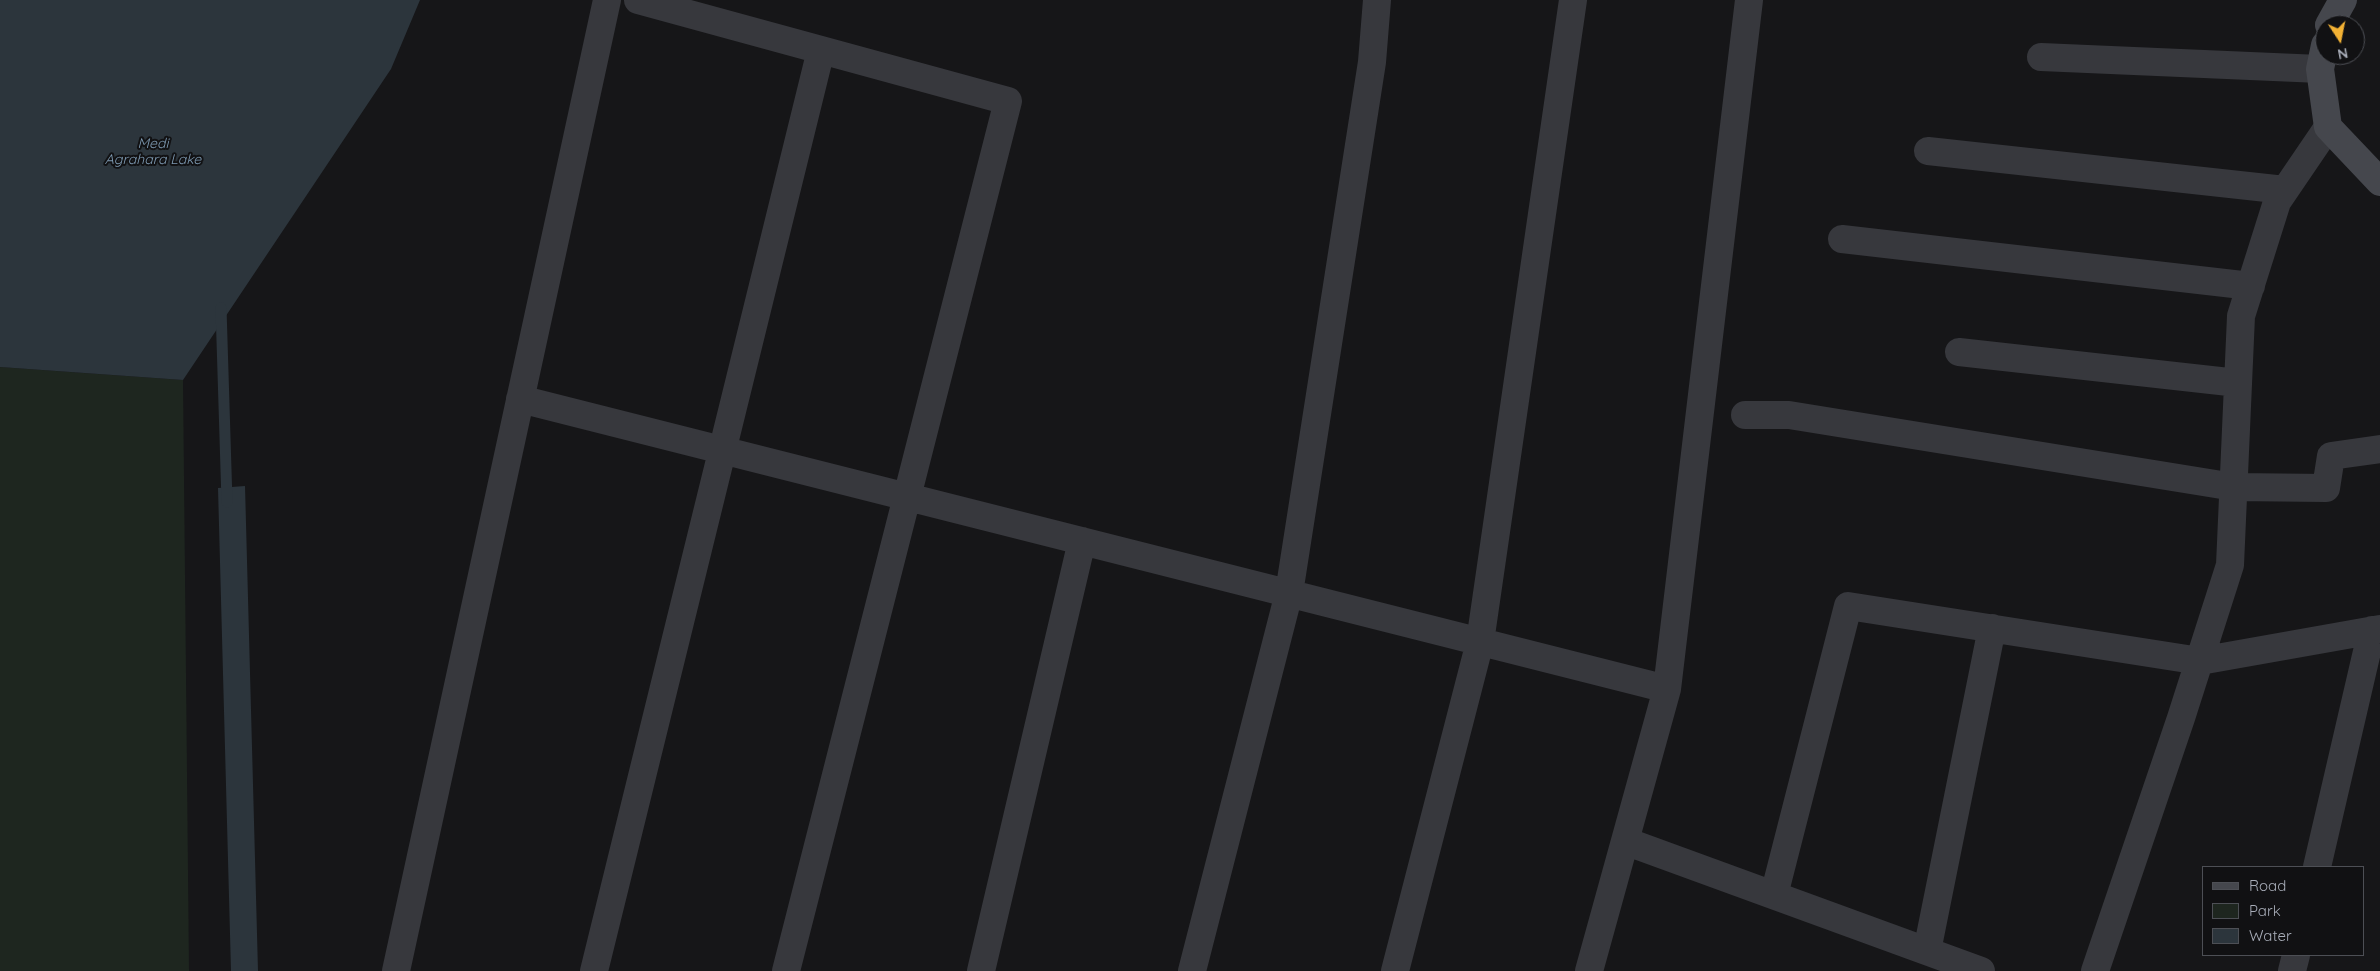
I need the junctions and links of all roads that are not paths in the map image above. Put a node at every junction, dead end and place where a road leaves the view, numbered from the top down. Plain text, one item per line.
1 (607, 0) edge
2 (638, 0) edge
3 (1377, 0) edge
4 (1573, 0) edge
5 (1750, 0) edge
6 (2343, 0) edge
7 (2335, 15) edge
8 (821, 50) junction
9 (2041, 57) dead end
10 (2315, 57) edge
11 (2324, 65) edge
12 (2328, 127) junction
13 (1928, 151) dead end
14 (2380, 182) edge
15 (2285, 190) junction
16 (1842, 239) dead end
17 (2251, 286) junction
18 (1959, 352) dead end
19 (2238, 383) junction
20 (520, 399) junction
21 (1745, 415) dead end
22 (2380, 449) edge
23 (722, 450) junction
24 (2234, 487) junction
25 (907, 497) junction
26 (1082, 541) junction
27 (1289, 593) junction
28 (1992, 628) junction
29 (2376, 630) edge
30 (1480, 642) junction
31 (2200, 661) junction
32 (1667, 689) junction
33 (1625, 841) junction
34 (2317, 866) edge
35 (1774, 896) junction
36 (1927, 951) junction
37 (2296, 956) edge
38 (396, 971) edge
39 (594, 971) edge
40 (786, 971) edge
41 (981, 971) edge
42 (1192, 971) edge
43 (1395, 971) edge
44 (1589, 971) edge
45 (1981, 971) edge
46 (2095, 971) edge
47 (2292, 971) edge

1 - 20 street
2 - 8 street
3 - 27 street
4 - 30 street
5 - 32 street
6 - 7 street
8 - 23 street
8 - 25 street
9 - 10 street
11 - 12 street
12 - 14 street
12 - 15 street
13 - 15 street
15 - 17 street
16 - 17 street
17 - 19 street
18 - 19 street
19 - 24 street
20 - 23 street
20 - 38 street
21 - 24 street
22 - 24 street
23 - 25 street
23 - 39 street
24 - 31 street
25 - 26 street
25 - 40 street
26 - 27 street
26 - 41 street
27 - 30 street
27 - 42 street
28 - 31 street
28 - 35 street
28 - 36 street
29 - 31 street
29 - 34 street
30 - 32 street
30 - 43 street
31 - 46 street
32 - 33 street
33 - 35 street
33 - 44 street
35 - 36 street
36 - 45 street
37 - 47 street

